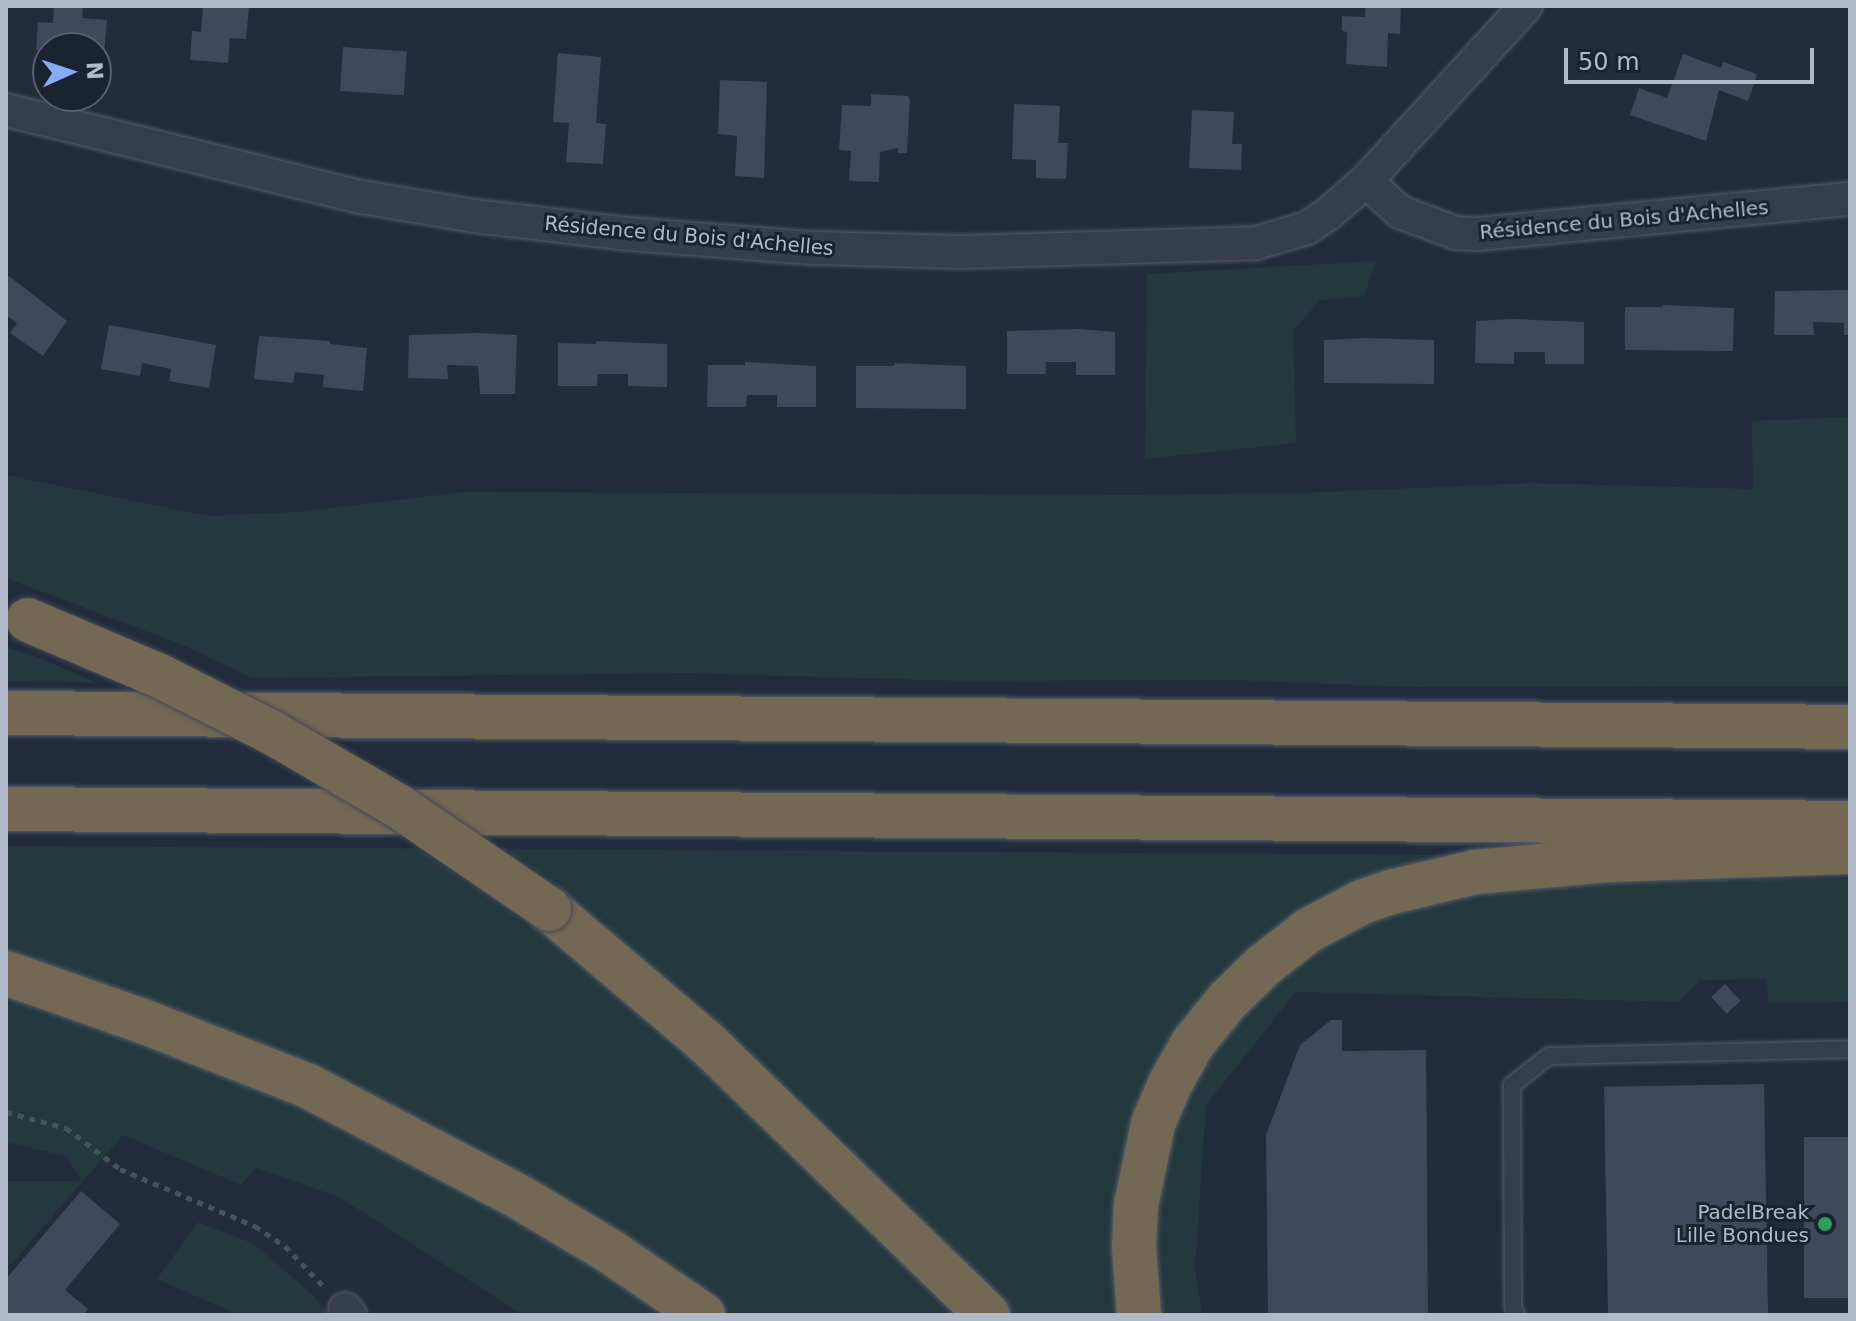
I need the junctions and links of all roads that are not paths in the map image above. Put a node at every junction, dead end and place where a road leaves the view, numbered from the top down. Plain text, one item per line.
1 (1511, 13) edge
2 (6, 110) edge
3 (1366, 181) junction
4 (1850, 199) edge
5 (17, 616) edge
6 (6, 713) edge
7 (1850, 727) edge
8 (6, 809) edge
9 (1850, 823) edge
10 (1850, 852) edge
11 (6, 973) edge
12 (1850, 1049) edge
13 (703, 1315) edge
14 (988, 1315) edge
15 (1139, 1315) edge
16 (1516, 1315) edge

1 - 3 street, Résidence du Bois d'Achelles
2 - 3 street, Résidence du Bois d'Achelles
3 - 4 street, Résidence du Bois d'Achelles
5 - 14 highway, bridge
6 - 7 highway
8 - 9 highway
10 - 15 highway
11 - 13 highway
12 - 16 lane

